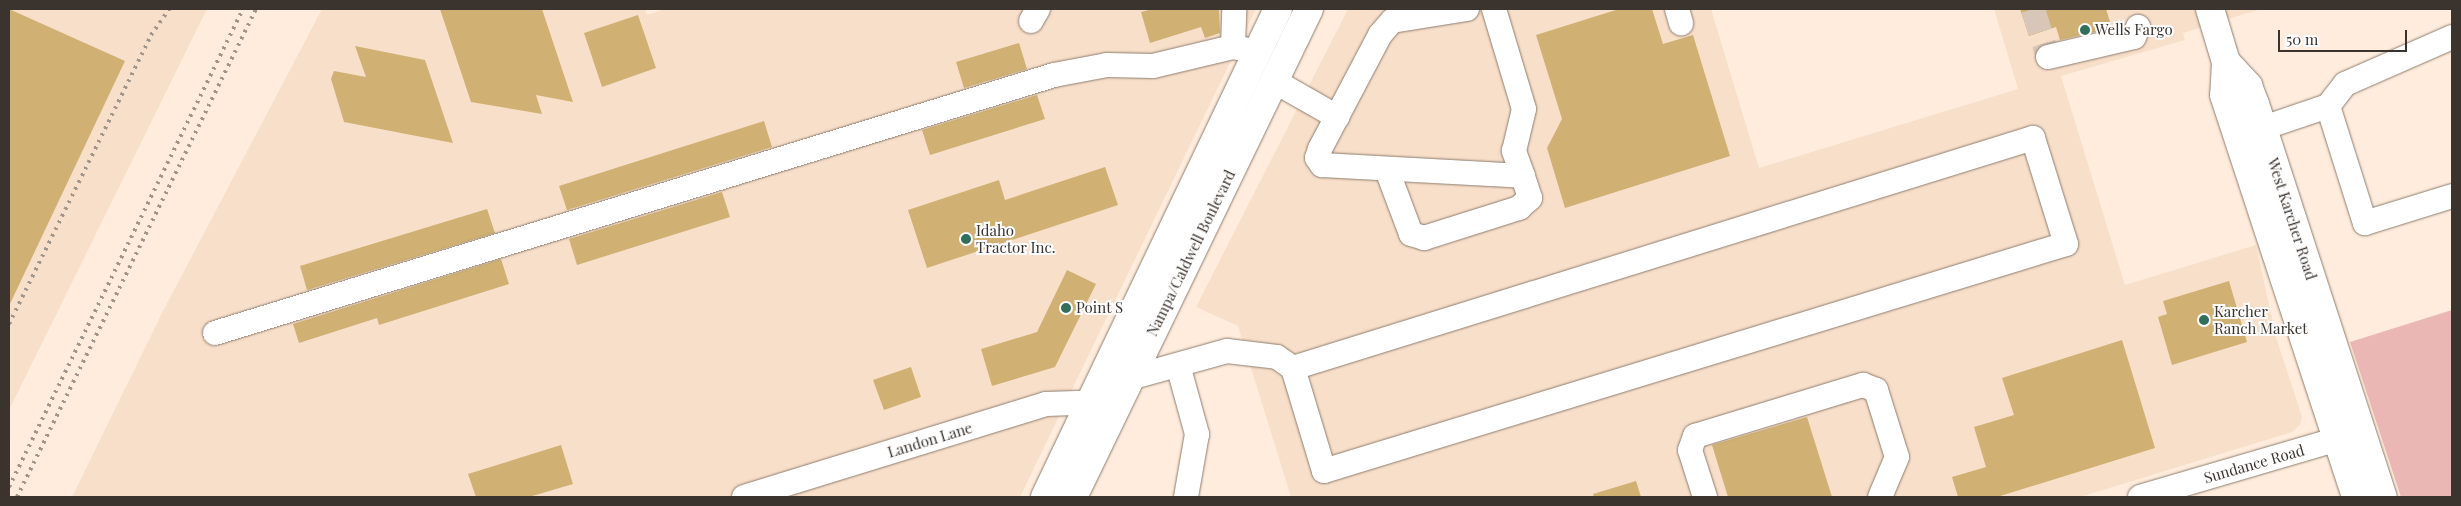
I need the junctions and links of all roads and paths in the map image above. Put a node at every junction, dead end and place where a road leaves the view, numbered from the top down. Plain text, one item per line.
1 (1234, 9) edge
2 (1278, 9) edge
3 (1309, 9) edge
4 (1467, 9) edge
5 (1494, 9) edge
6 (2210, 9) edge
7 (2138, 27) dead end
8 (2452, 36) edge
9 (1246, 49) junction
10 (2048, 57) dead end
11 (2226, 62) junction
12 (1274, 81) junction
13 (2328, 106) junction
14 (1337, 117) junction
15 (2263, 128) junction
16 (1387, 170) junction
17 (1523, 176) junction
18 (2452, 196) edge
19 (215, 333) dead end
20 (1178, 365) junction
21 (1293, 368) junction
22 (1130, 378) junction
23 (1105, 402) junction
24 (2338, 439) junction
25 (744, 497) edge
26 (1045, 497) edge
27 (1073, 497) edge
28 (1186, 497) edge
29 (1705, 497) edge
30 (1880, 497) edge
31 (2140, 497) edge
32 (2356, 497) edge
33 (2383, 497) edge

1 - 9 street
2 - 9 main road, Nampa/Caldwell Boulevard
3 - 12 main road, Nampa/Caldwell Boulevard
4 - 14 street
5 - 17 street
6 - 11 main road, West Karcher Road
7 - 10 street
8 - 13 street
9 - 19 street
9 - 23 main road, Nampa/Caldwell Boulevard
11 - 15 main road, West Karcher Road
11 - 24 main road, West Karcher Road
12 - 14 street
12 - 22 main road, Nampa/Caldwell Boulevard
13 - 15 street
13 - 18 street
14 - 16 street
15 - 33 main road, West Karcher Road
16 - 17 street
16 - 17 street
20 - 21 street
20 - 22 street
20 - 28 street
21 - 21 street
22 - 23 main road, Nampa/Caldwell Boulevard
23 - 25 street, Landon Lane
23 - 26 main road, Nampa/Caldwell Boulevard
23 - 27 main road, Nampa/Caldwell Boulevard
24 - 31 street, Sundance Road
24 - 32 main road, West Karcher Road
29 - 30 street

